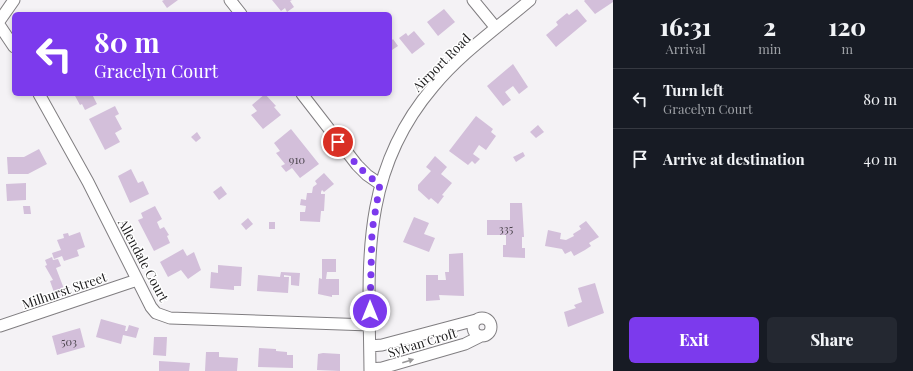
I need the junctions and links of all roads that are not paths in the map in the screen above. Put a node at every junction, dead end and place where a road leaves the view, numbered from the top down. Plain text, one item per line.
1 (14, 0) edge
2 (230, 0) edge
3 (473, 0) edge
4 (530, 0) edge
5 (239, 12) edge
6 (0, 20) edge
7 (0, 26) edge
8 (496, 28) junction
9 (12, 44) edge
10 (40, 96) edge
11 (304, 96) edge
12 (380, 184) junction
13 (137, 280) junction
14 (476, 320) junction
15 (370, 325) junction
16 (0, 326) edge
17 (481, 336) junction
18 (370, 346) junction
19 (370, 370) edge

1 - 6 street
2 - 5 street
3 - 8 street
4 - 8 street, Airport Road
7 - 9 street
8 - 12 street, Airport Road
10 - 13 street, Allendale Court
11 - 12 street
12 - 15 street, Airport Road
13 - 15 street, Allendale Court
13 - 16 street, Milhurst Street
14 - 17 street, Sylvan Croft
14 - 17 street
14 - 18 street, Sylvan Croft
15 - 18 street, Airport Road
19 -> 17 street, Sylvan Croft
18 - 19 street, Airport Road

